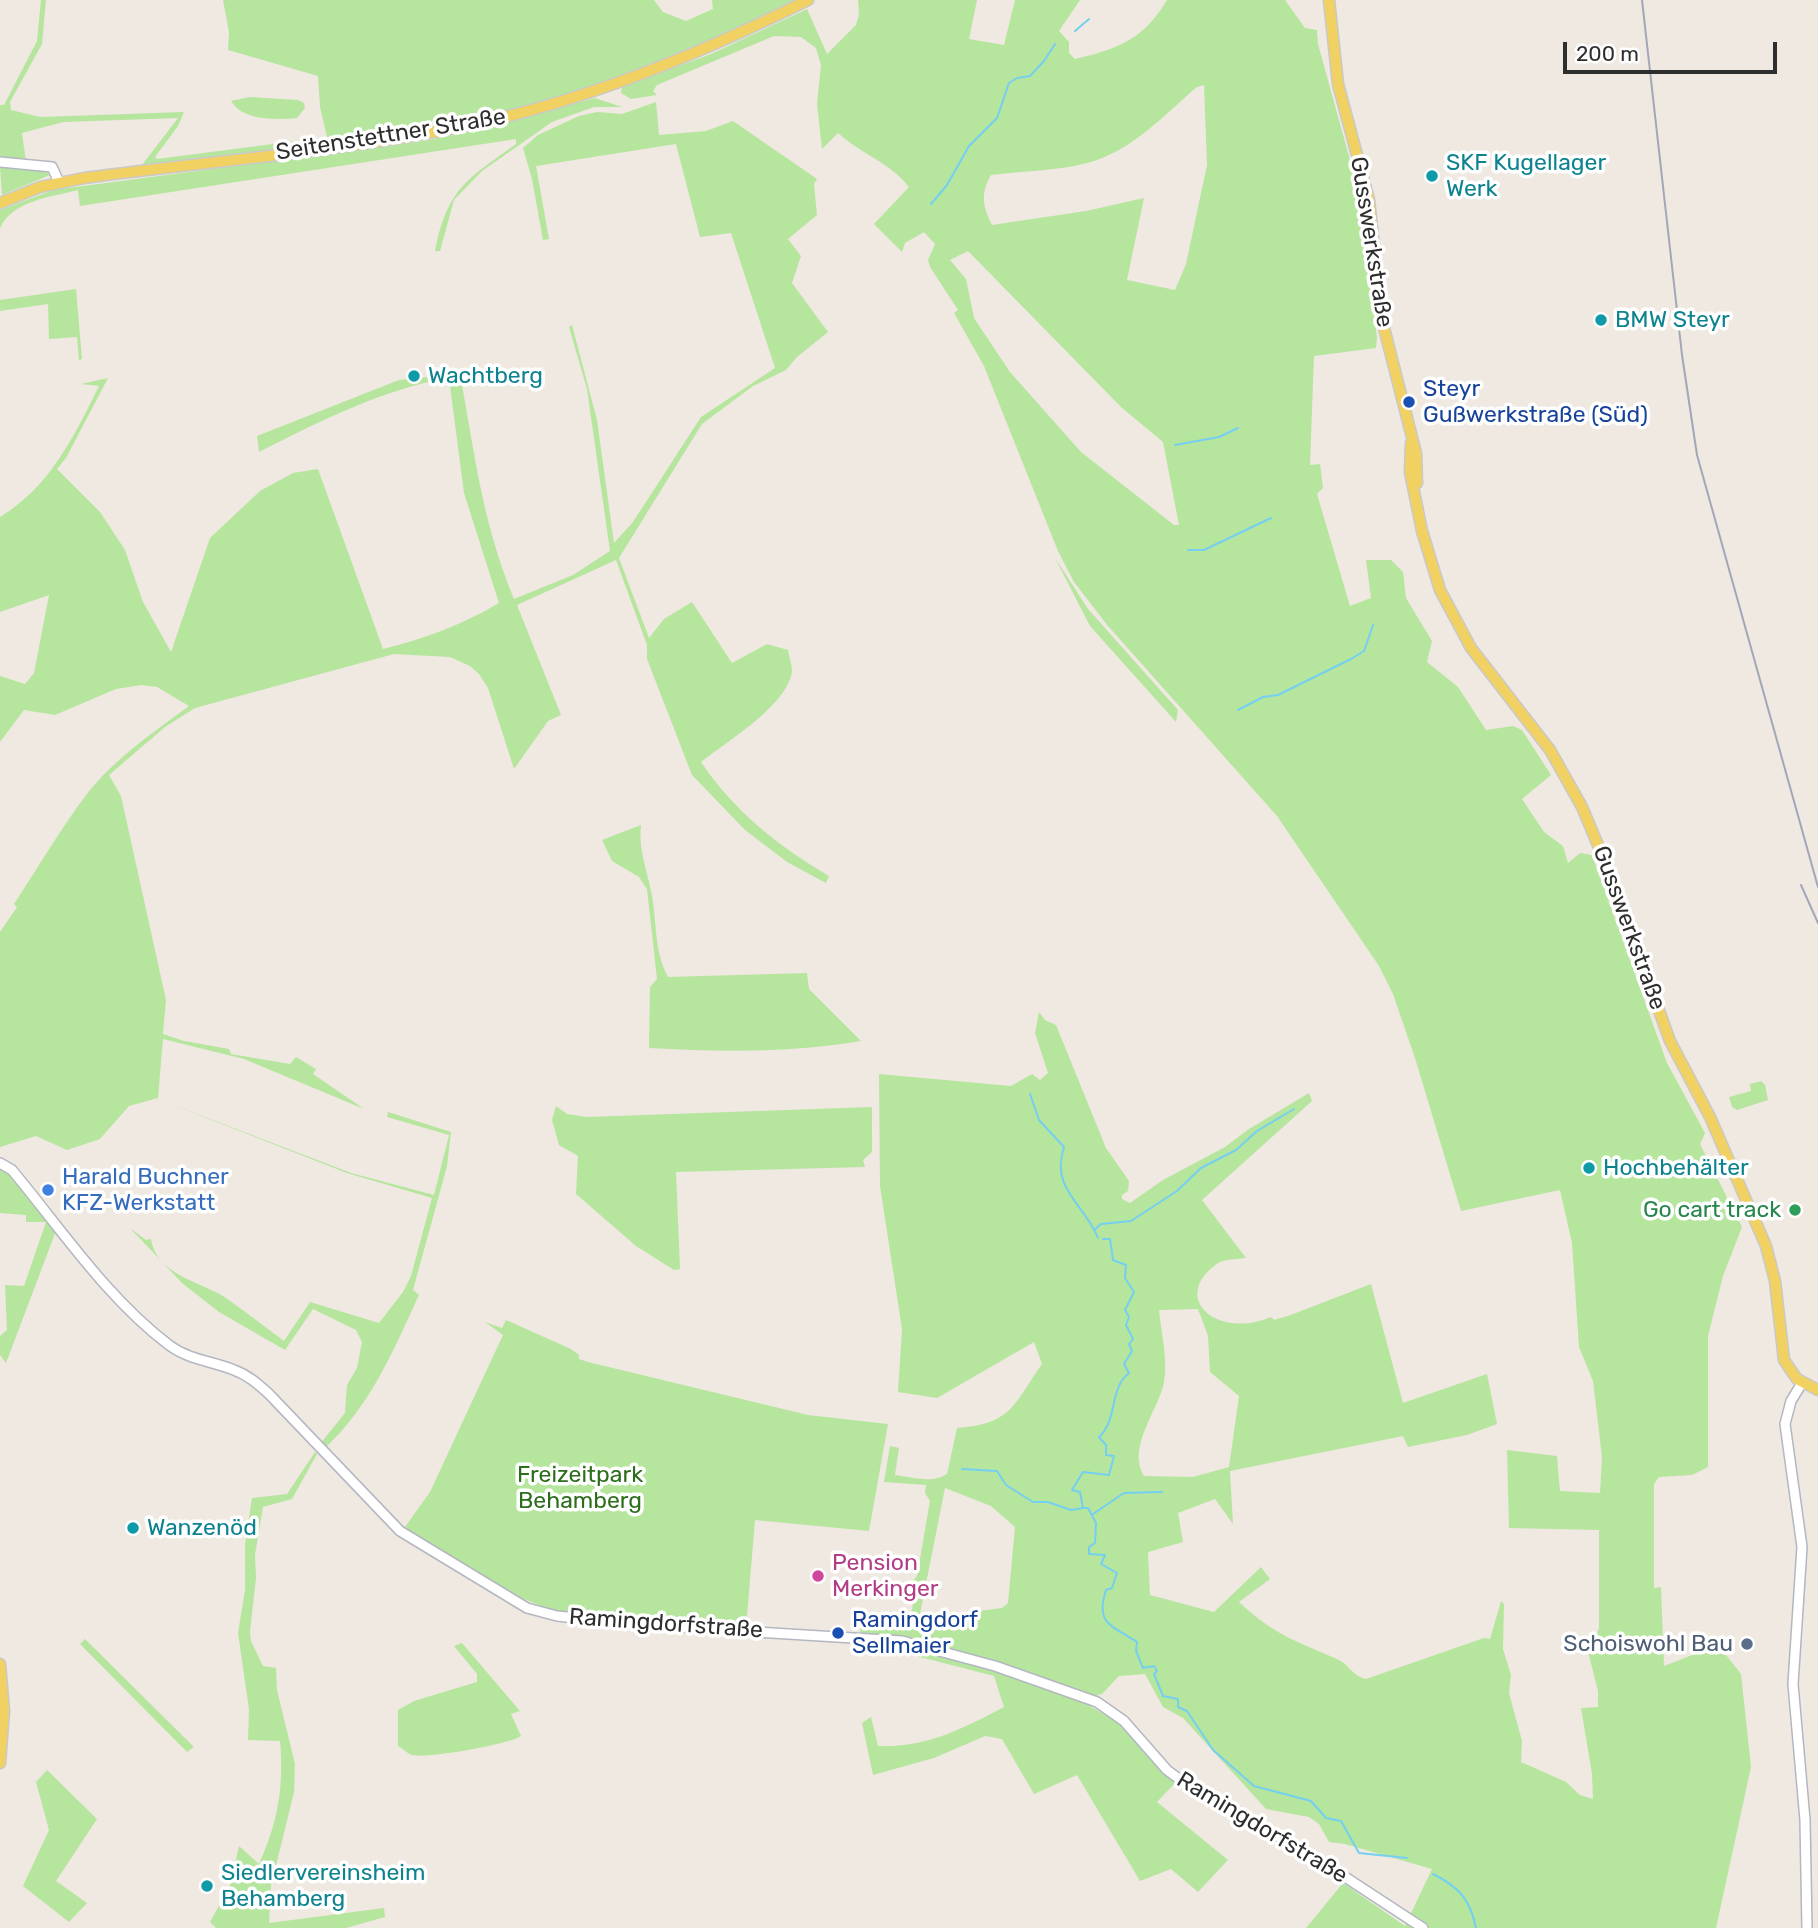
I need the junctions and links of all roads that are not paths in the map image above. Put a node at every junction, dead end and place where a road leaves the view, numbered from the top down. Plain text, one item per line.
1 (808, 0) edge
2 (1329, 0) edge
3 (0, 162) edge
4 (59, 182) junction
5 (0, 203) edge
6 (0, 1163) edge
7 (1802, 1383) junction
8 (1818, 1390) edge
9 (0, 1664) edge
10 (0, 1763) edge
11 (1423, 1928) edge
12 (1807, 1928) edge

1 - 4 main road, Seitenstettner Straße
2 - 7 main road, Gusswerkstraße
3 - 4 street
4 - 5 main road, Seitenstettner Straße
6 - 11 street, Ramingdorfstraße
7 - 8 main road
7 - 12 street
9 - 10 main road

